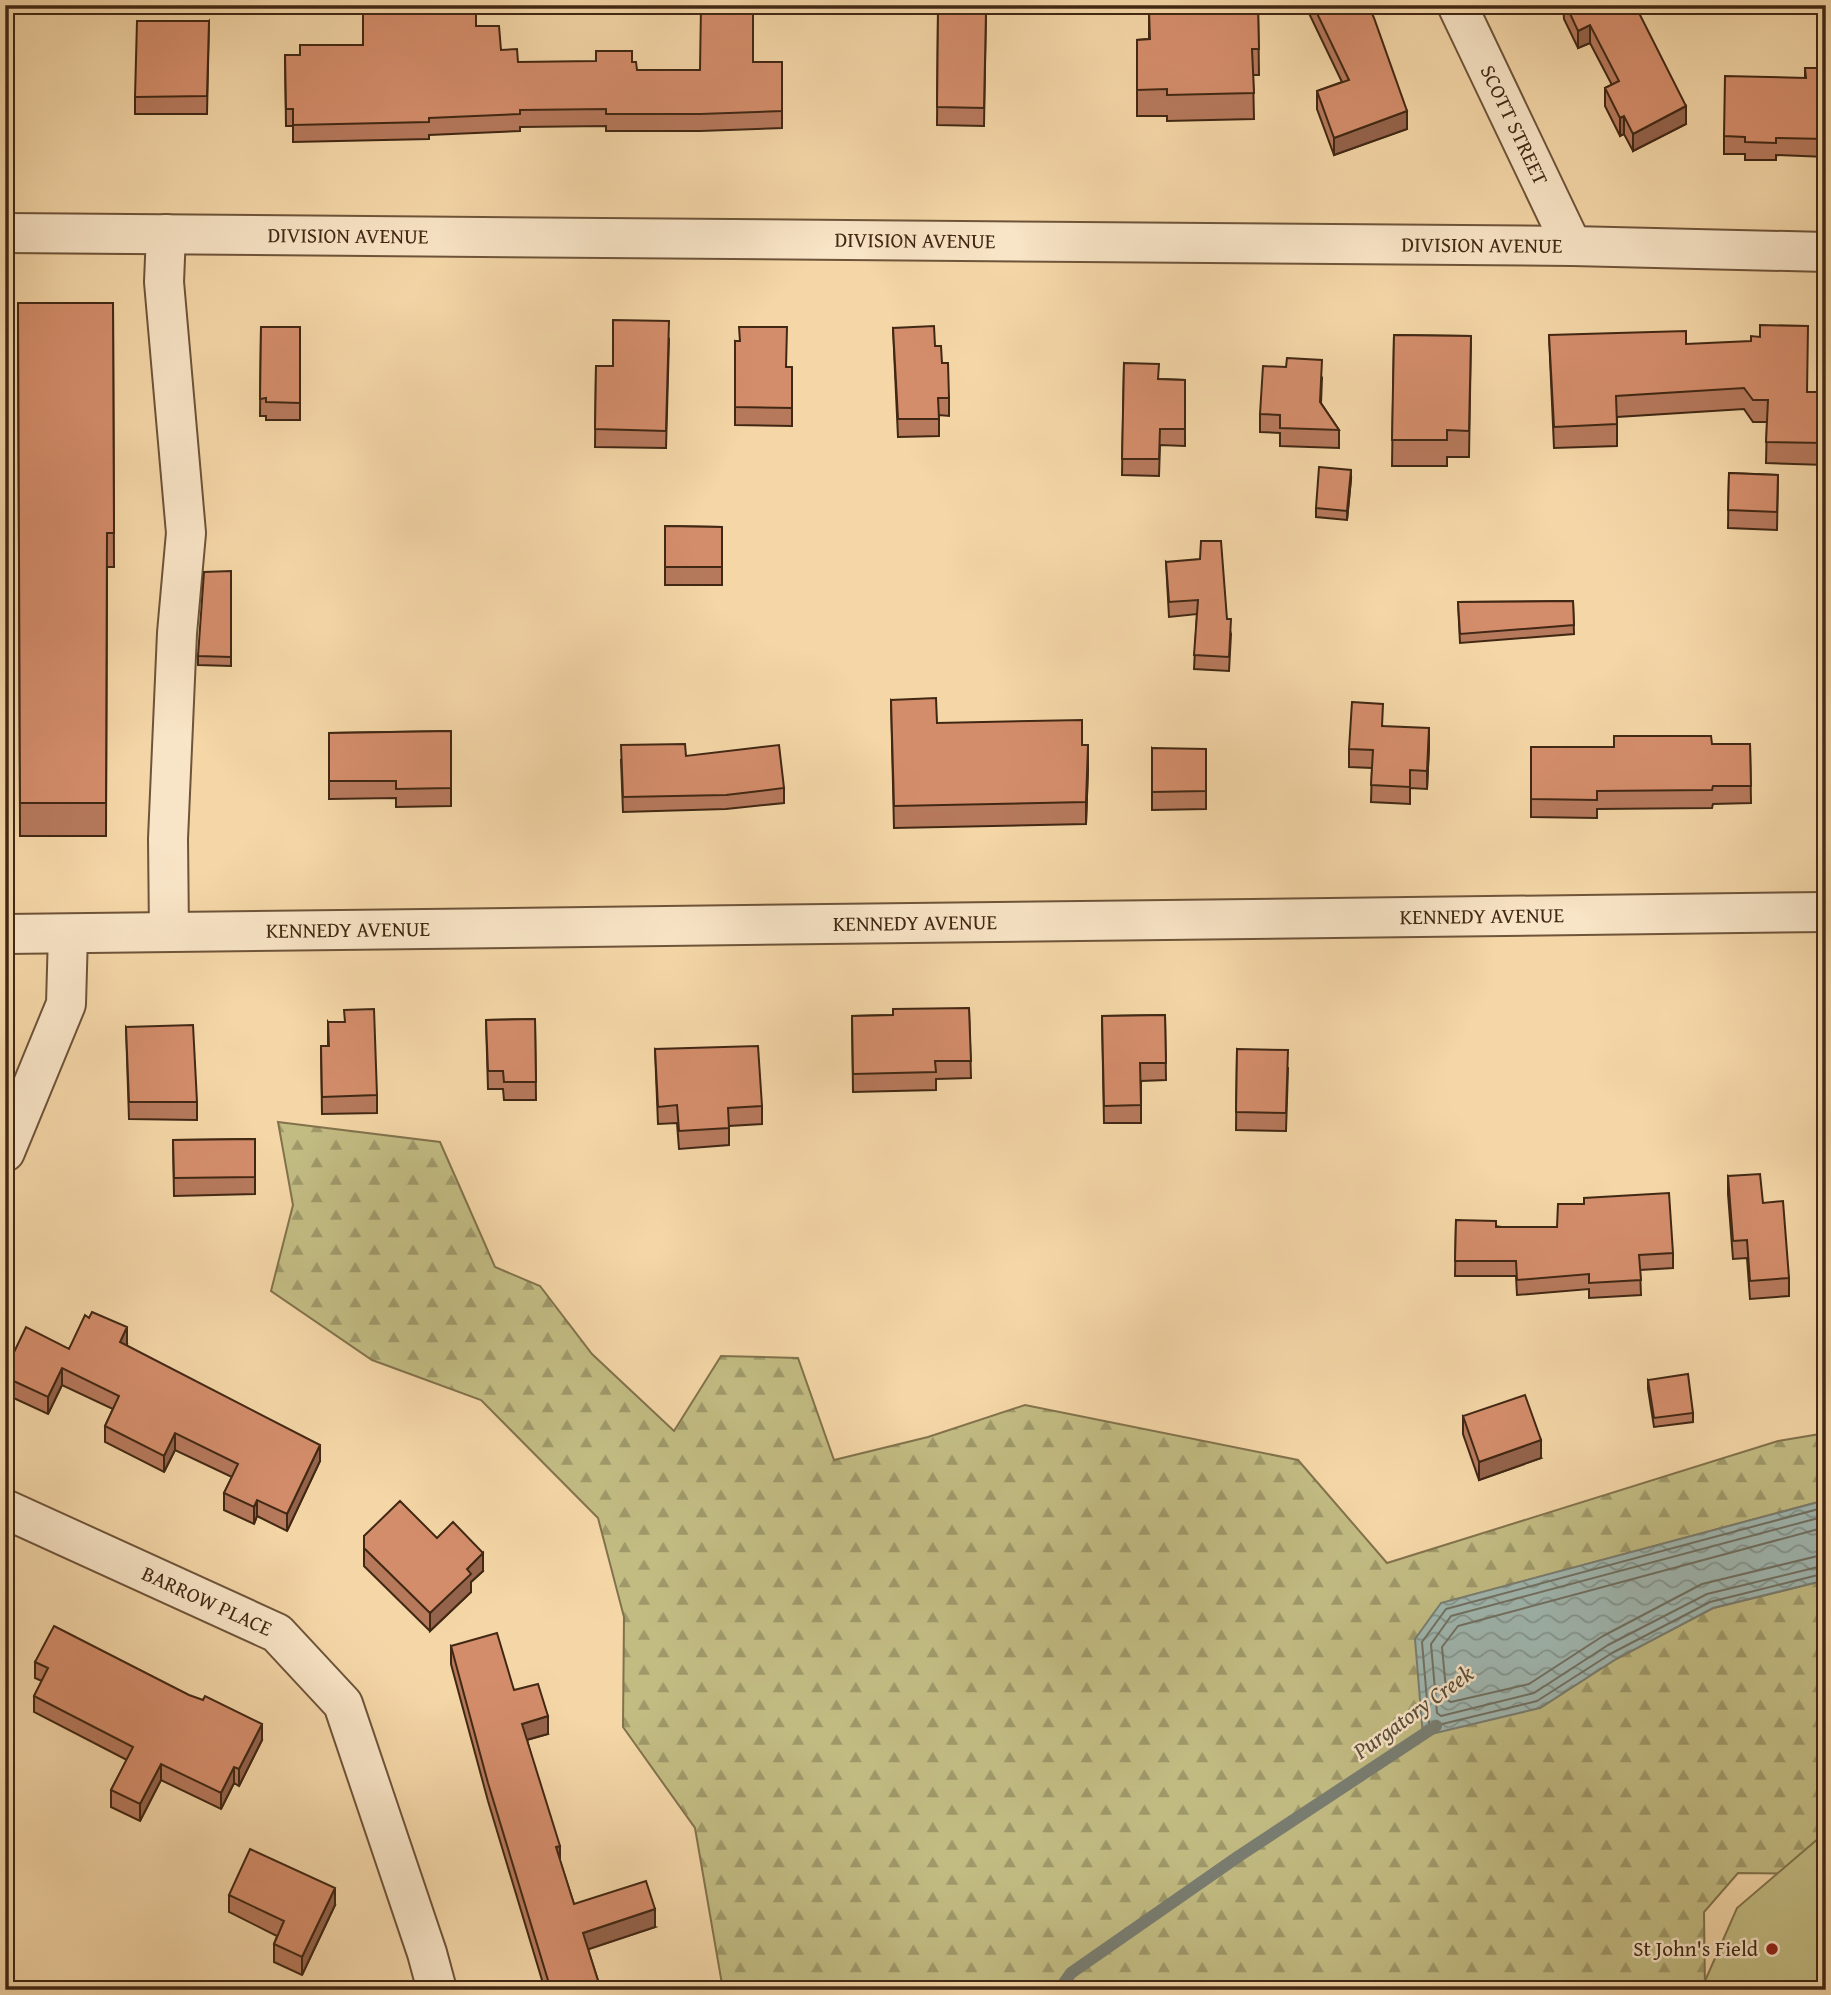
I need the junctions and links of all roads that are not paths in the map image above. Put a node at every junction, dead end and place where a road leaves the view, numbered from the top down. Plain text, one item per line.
1 (1457, 5) edge
2 (5, 233) edge
3 (166, 234) junction
4 (1572, 246) junction
5 (1826, 252) edge
6 (1826, 912) edge
7 (169, 932) junction
8 (5, 934) edge
9 (68, 934) junction
10 (5, 1152) edge
11 (5, 1509) edge
12 (437, 1990) edge

1 - 4 street, SCOTT STREET
2 - 3 street, DIVISION AVENUE
3 - 4 street, DIVISION AVENUE
3 - 7 street
4 - 5 street, DIVISION AVENUE
6 - 7 street, KENNEDY AVENUE
7 - 9 street, KENNEDY AVENUE
8 - 9 street, KENNEDY AVENUE
9 - 10 street
11 - 12 street, BARROW PLACE

